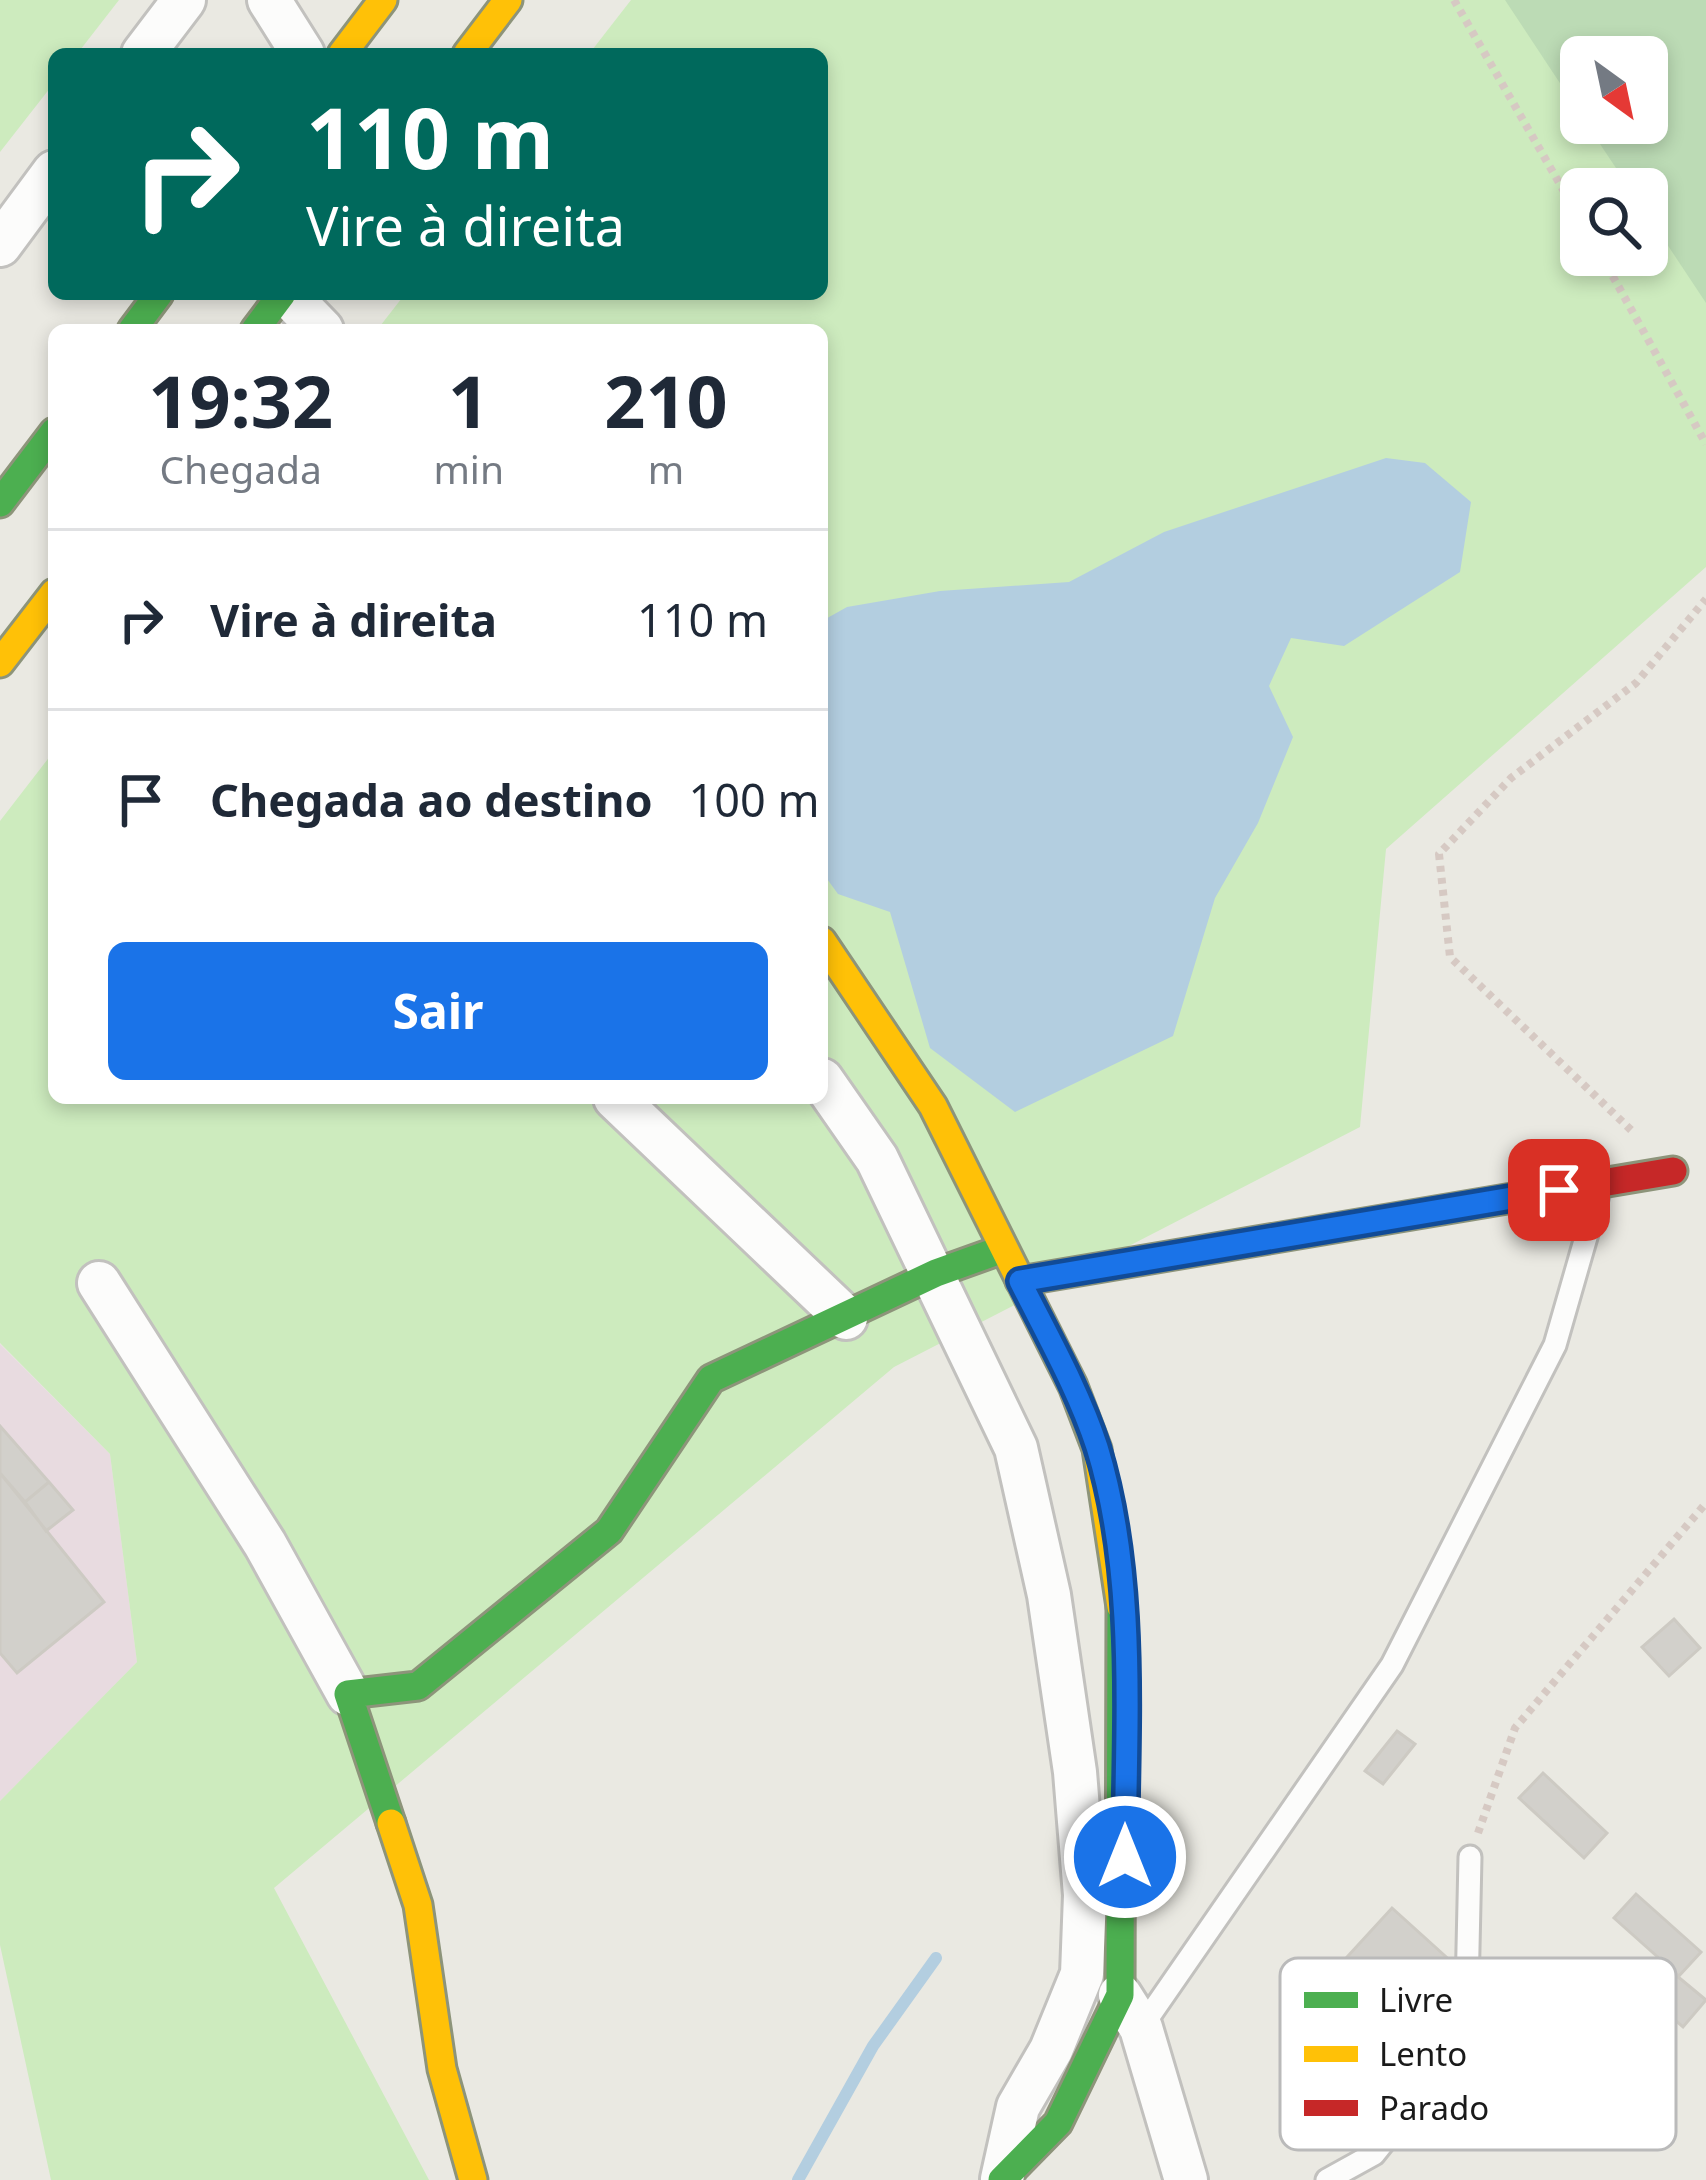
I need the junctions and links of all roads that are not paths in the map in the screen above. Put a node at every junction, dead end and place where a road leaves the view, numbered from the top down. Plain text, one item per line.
1 (184, 0) edge
2 (269, 0) edge
3 (383, 0) edge
4 (508, 0) edge
5 (148, 48) edge
6 (299, 48) edge
7 (347, 48) edge
8 (471, 48) edge
9 (48, 180) edge
10 (0, 245) edge
11 (280, 300) edge
12 (291, 300) edge
13 (260, 324) edge
14 (316, 324) edge
15 (48, 440) edge
16 (0, 503) edge
17 (48, 600) edge
18 (0, 663) edge
19 (828, 949) edge
20 (828, 1089) edge
21 (621, 1104) edge
22 (1673, 1171) road end
23 (1602, 1183) junction
24 (1003, 1249) junction
25 (936, 1273) junction
26 (1020, 1281) junction
27 (99, 1282) dead end
28 (846, 1318) junction
29 (348, 1694) junction
30 (1470, 1857) road end
31 (1468, 1958) edge
32 (1131, 2012) junction
33 (1377, 2150) edge
34 (473, 2180) edge
35 (1002, 2180) edge
36 (1186, 2180) edge
37 (1327, 2180) edge

1 - 5 street
2 - 6 street
3 - 7 main road
4 - 8 main road
9 - 10 street
11 - 13 main road
12 - 14 street
15 - 16 main road
17 - 18 main road
19 - 24 main road
20 - 25 street
21 - 28 street
22 - 23 main road
23 - 26 main road
23 - 32 lane
24 - 25 main road
24 - 26 main road
25 - 28 main road
25 - 35 street
26 - 32 main road
27 - 29 street
28 - 29 main road
29 - 34 main road
30 - 31 lane
32 - 35 main road
32 - 36 street
33 - 37 lane

